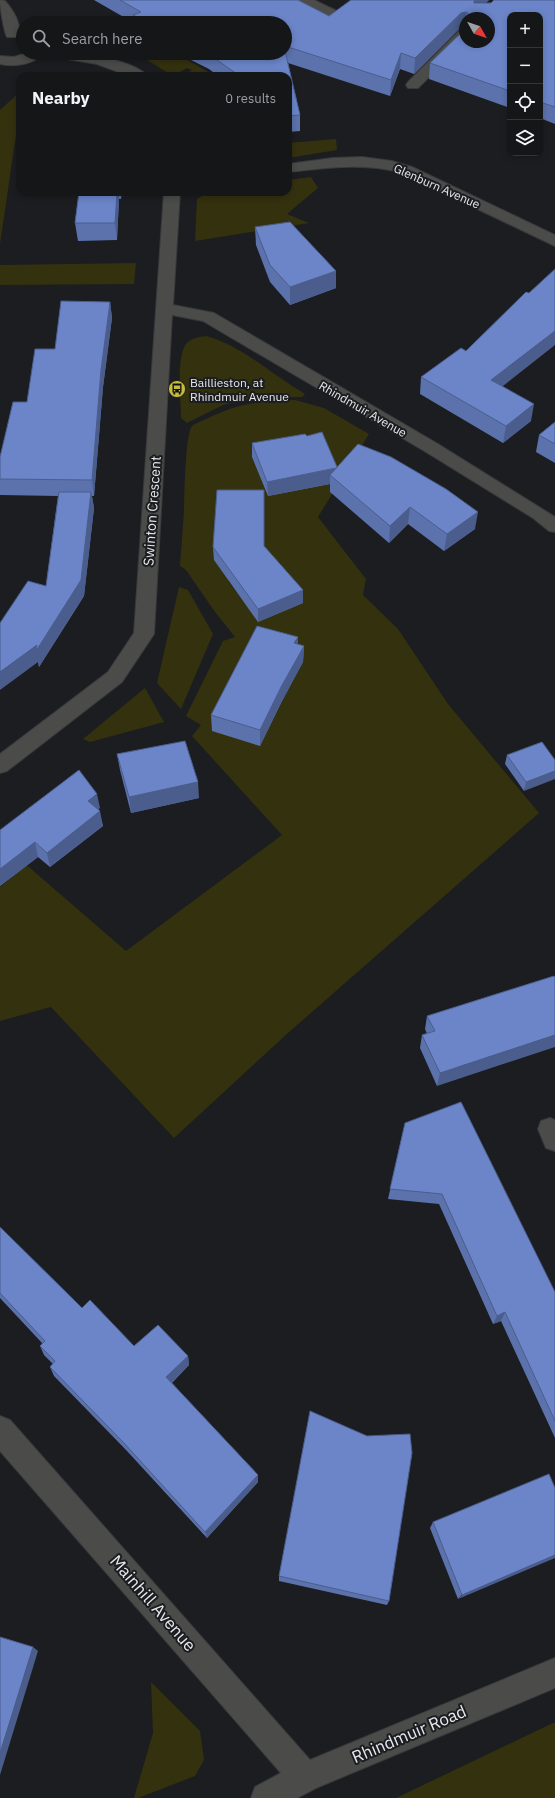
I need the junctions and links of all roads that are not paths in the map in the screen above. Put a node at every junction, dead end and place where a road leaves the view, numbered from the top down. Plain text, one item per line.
1 (304, 0) edge
2 (0, 4) edge
3 (336, 16) edge
4 (12, 35) edge
5 (459, 39) edge
6 (0, 60) edge
7 (16, 60) edge
8 (102, 60) edge
9 (132, 72) edge
10 (413, 85) dead end
11 (292, 167) edge
12 (172, 196) edge
13 (555, 241) edge
14 (164, 308) junction
15 (555, 526) edge
16 (0, 765) edge
17 (0, 1430) edge
18 (555, 1673) edge
19 (305, 1777) junction
20 (266, 1798) edge

1 - 3 street
2 - 4 street
5 - 10 street
6 - 7 street
8 - 9 street
11 - 13 street, Glenburn Avenue
12 - 14 street, Swinton Crescent
14 - 15 street, Rhindmuir Avenue
14 - 16 street, Swinton Crescent
17 - 19 street, Mainhill Avenue
18 - 19 street, Rhindmuir Road
19 - 20 street, Rhindmuir Road

